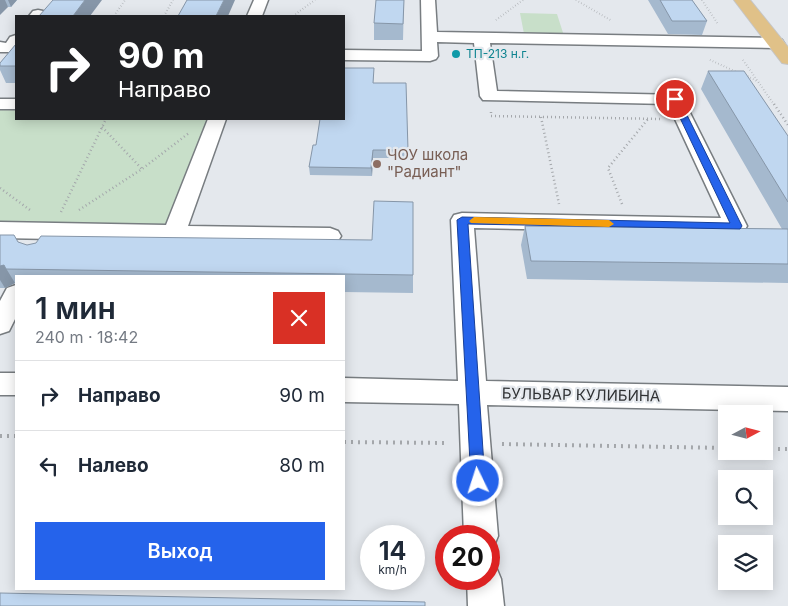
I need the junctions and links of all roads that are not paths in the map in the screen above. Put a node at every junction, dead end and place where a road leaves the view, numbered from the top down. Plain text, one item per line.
1 (261, 0) edge
2 (428, 0) edge
3 (742, 0) edge
4 (255, 15) edge
5 (429, 37) junction
6 (481, 38) junction
7 (15, 41) edge
8 (0, 48) edge
9 (783, 49) edge
10 (345, 55) edge
11 (0, 104) edge
12 (15, 104) edge
13 (216, 122) edge
14 (52, 229) junction
15 (0, 230) edge
16 (174, 233) junction
17 (330, 236) dead end
18 (38, 254) edge
19 (15, 296) edge
20 (0, 324) edge
21 (0, 384) edge
22 (15, 384) edge
23 (345, 390) edge
24 (473, 393) junction
25 (788, 399) edge
26 (480, 525) edge
27 (485, 590) edge
28 (486, 606) edge

1 - 4 street
2 - 5 street
3 - 9 main road
5 - 6 street
5 - 10 street
6 - 9 street
6 - 24 street
7 - 8 street
11 - 12 street
13 - 16 street
14 - 15 street
14 - 16 street
14 - 18 street
16 - 17 street
19 - 20 street
21 - 22 street
23 - 24 street, БУЛЬВАР КУЛИБИНА
24 - 25 street, БУЛЬВАР КУЛИБИНА
24 - 26 street
27 - 28 street

